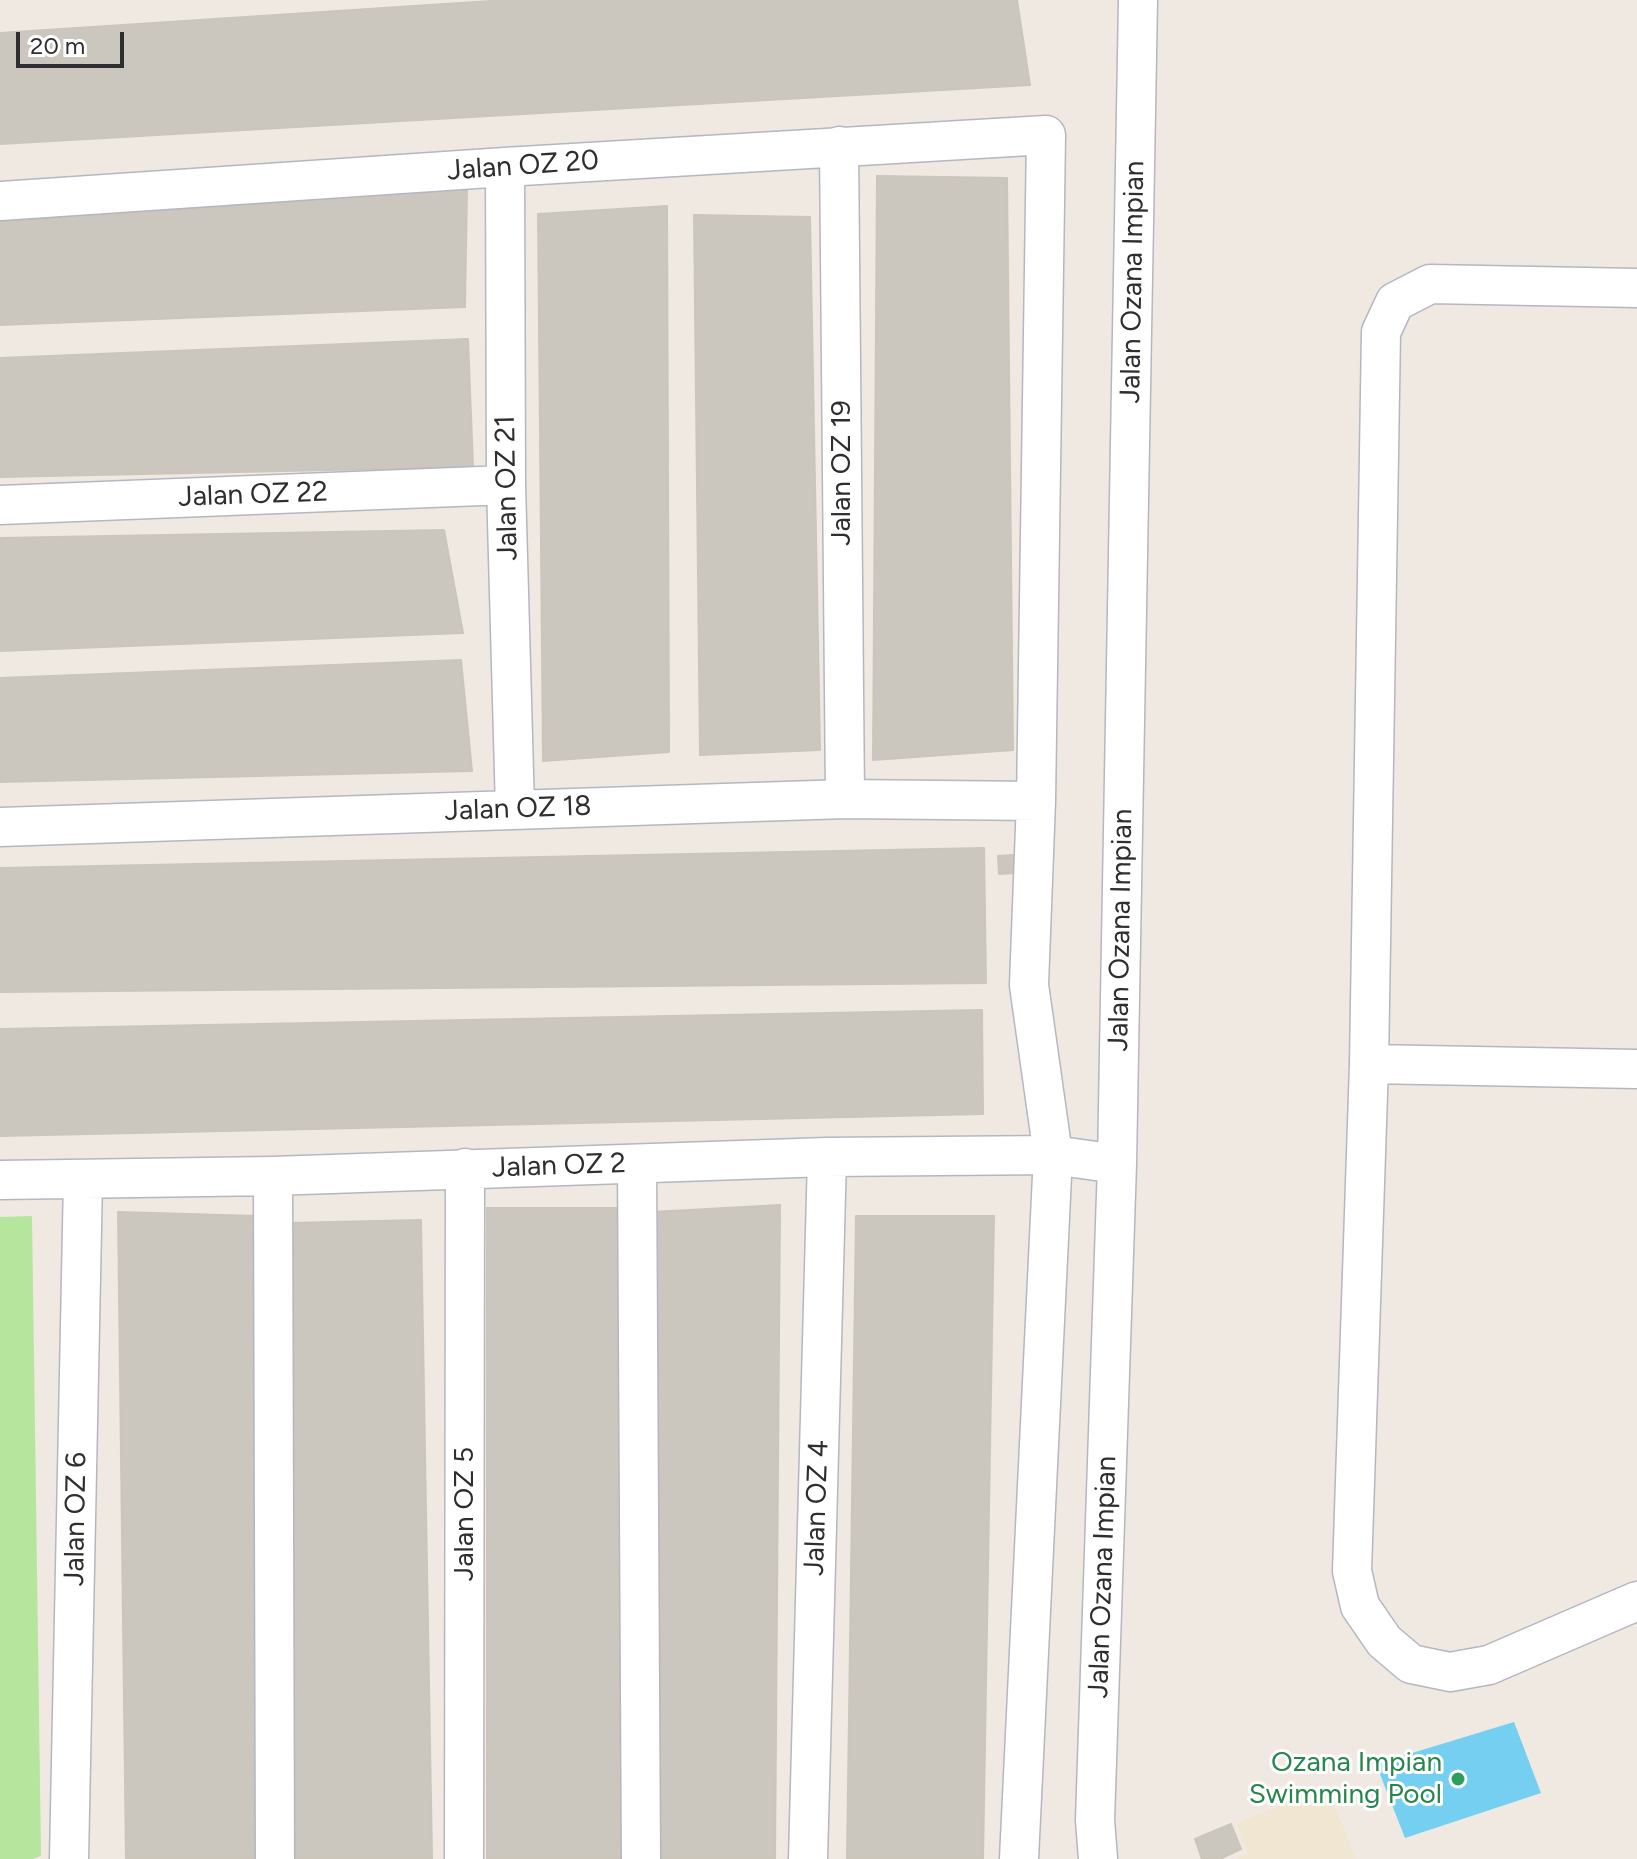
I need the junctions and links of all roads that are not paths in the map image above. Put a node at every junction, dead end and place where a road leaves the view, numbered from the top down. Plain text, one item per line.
1 (1138, 0) edge
2 (839, 146) junction
3 (505, 167) junction
4 (0, 201) edge
5 (1637, 288) edge
6 (506, 485) junction
7 (0, 505) edge
8 (845, 799) junction
9 (1036, 801) junction
10 (515, 809) junction
11 (0, 827) edge
12 (1369, 1064) junction
13 (1637, 1069) edge
14 (1053, 1155) junction
15 (827, 1157) junction
16 (637, 1164) junction
17 (1117, 1164) junction
18 (465, 1168) junction
19 (273, 1176) junction
20 (0, 1180) edge
21 (83, 1180) junction
22 (1637, 1601) edge
23 (69, 1859) edge
24 (275, 1859) edge
25 (464, 1859) edge
26 (641, 1859) edge
27 (808, 1859) edge
28 (1019, 1859) edge
29 (1098, 1859) edge

1 - 17 street, Jalan Ozana Impian
2 - 3 street, Jalan OZ 20
2 - 8 street, Jalan OZ 19
2 - 9 street, Jalan OZ 20
3 - 4 street, Jalan OZ 20
3 - 6 street, Jalan OZ 21
5 - 12 street
6 - 7 street, Jalan OZ 22
6 - 10 street, Jalan OZ 21
8 - 9 street, Jalan OZ 18
8 - 10 street, Jalan OZ 18
9 - 14 street
10 - 11 street, Jalan OZ 18
12 - 13 street
12 - 22 street
14 - 15 street, Jalan OZ 2
14 - 17 street, Jalan OZ 2
14 - 28 street
15 - 16 street, Jalan OZ 2
15 - 27 street, Jalan OZ 4
16 - 18 street, Jalan OZ 2
16 - 26 street
17 - 29 street, Jalan Ozana Impian
18 - 19 street, Jalan OZ 2
18 - 25 street, Jalan OZ 5
19 - 21 street, Jalan OZ 2
19 - 24 street
20 - 21 street, Jalan OZ 2
21 - 23 street, Jalan OZ 6

